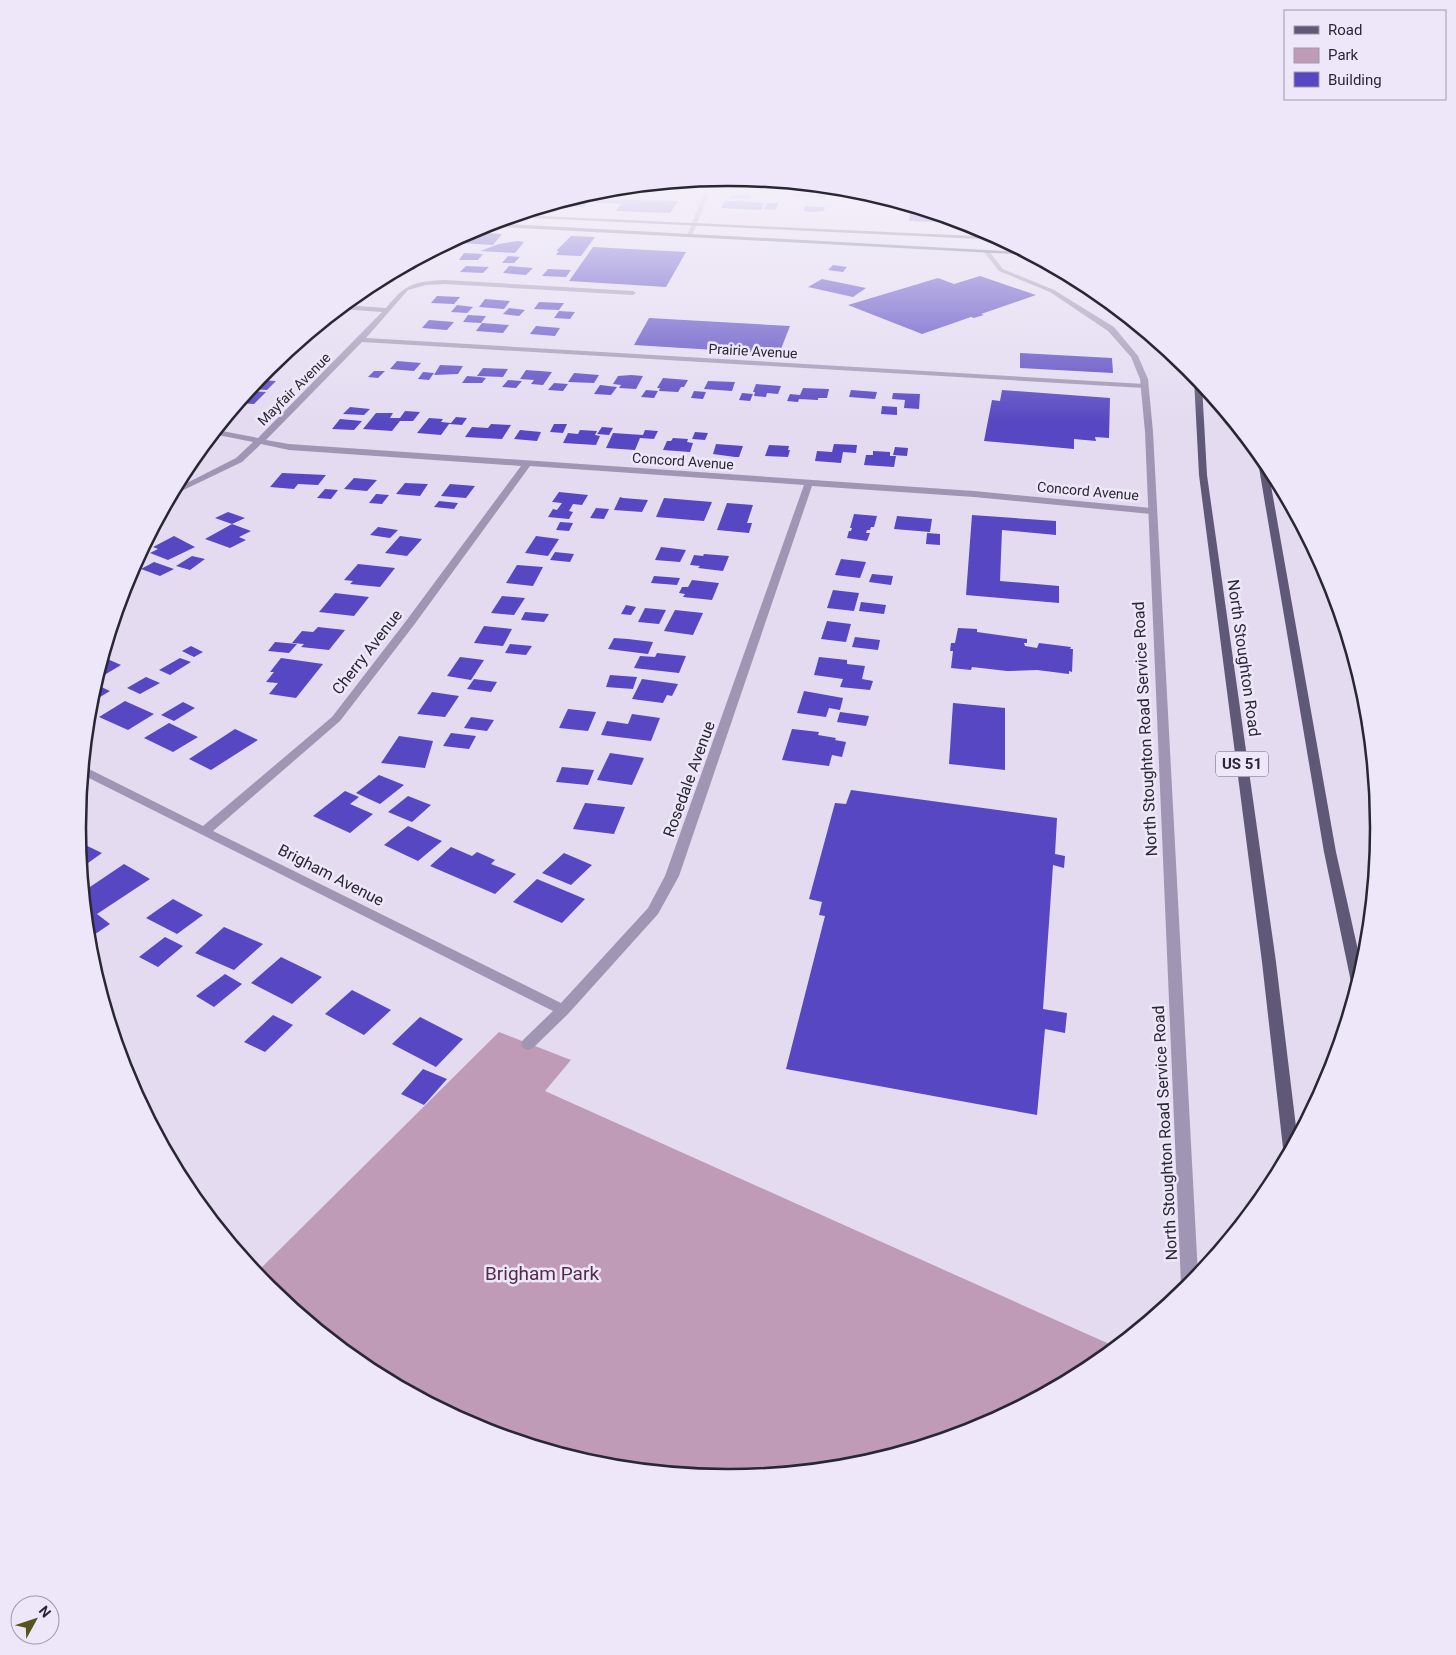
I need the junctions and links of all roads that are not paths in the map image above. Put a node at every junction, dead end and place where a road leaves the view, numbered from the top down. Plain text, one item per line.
1 (999, 267) edge
2 (633, 293) dead end
3 (352, 308) edge
4 (388, 310) junction
5 (360, 340) junction
6 (1144, 386) junction
7 (1199, 392) edge
8 (222, 434) edge
9 (259, 442) junction
10 (526, 465) junction
11 (1263, 472) edge
12 (809, 483) junction
13 (184, 488) edge
14 (1151, 511) junction
15 (89, 773) edge
16 (205, 832) junction
17 (1354, 965) edge
18 (563, 1010) junction
19 (528, 1044) dead end
20 (1290, 1137) edge
21 (1189, 1273) edge

1 - 6 street, North Stoughton Road Service Road
2 - 4 street, Mayfair Avenue
3 - 4 street
4 - 5 street, Mayfair Avenue
5 - 6 street, Prairie Avenue
5 - 9 street, Mayfair Avenue
6 - 14 street, North Stoughton Road Service Road
7 - 20 main road, North Stoughton Road / US 51
8 - 9 street, Concord Avenue
9 - 10 street, Concord Avenue
9 - 13 street, Mayfair Avenue
10 - 12 street, Concord Avenue
10 - 16 street, Cherry Avenue
11 - 17 main road
12 - 14 street, Concord Avenue
12 - 18 street, Rosedale Avenue
14 - 21 street, North Stoughton Road Service Road
15 - 16 street, Brigham Avenue
16 - 18 street, Brigham Avenue
18 - 19 street, Rosedale Avenue

